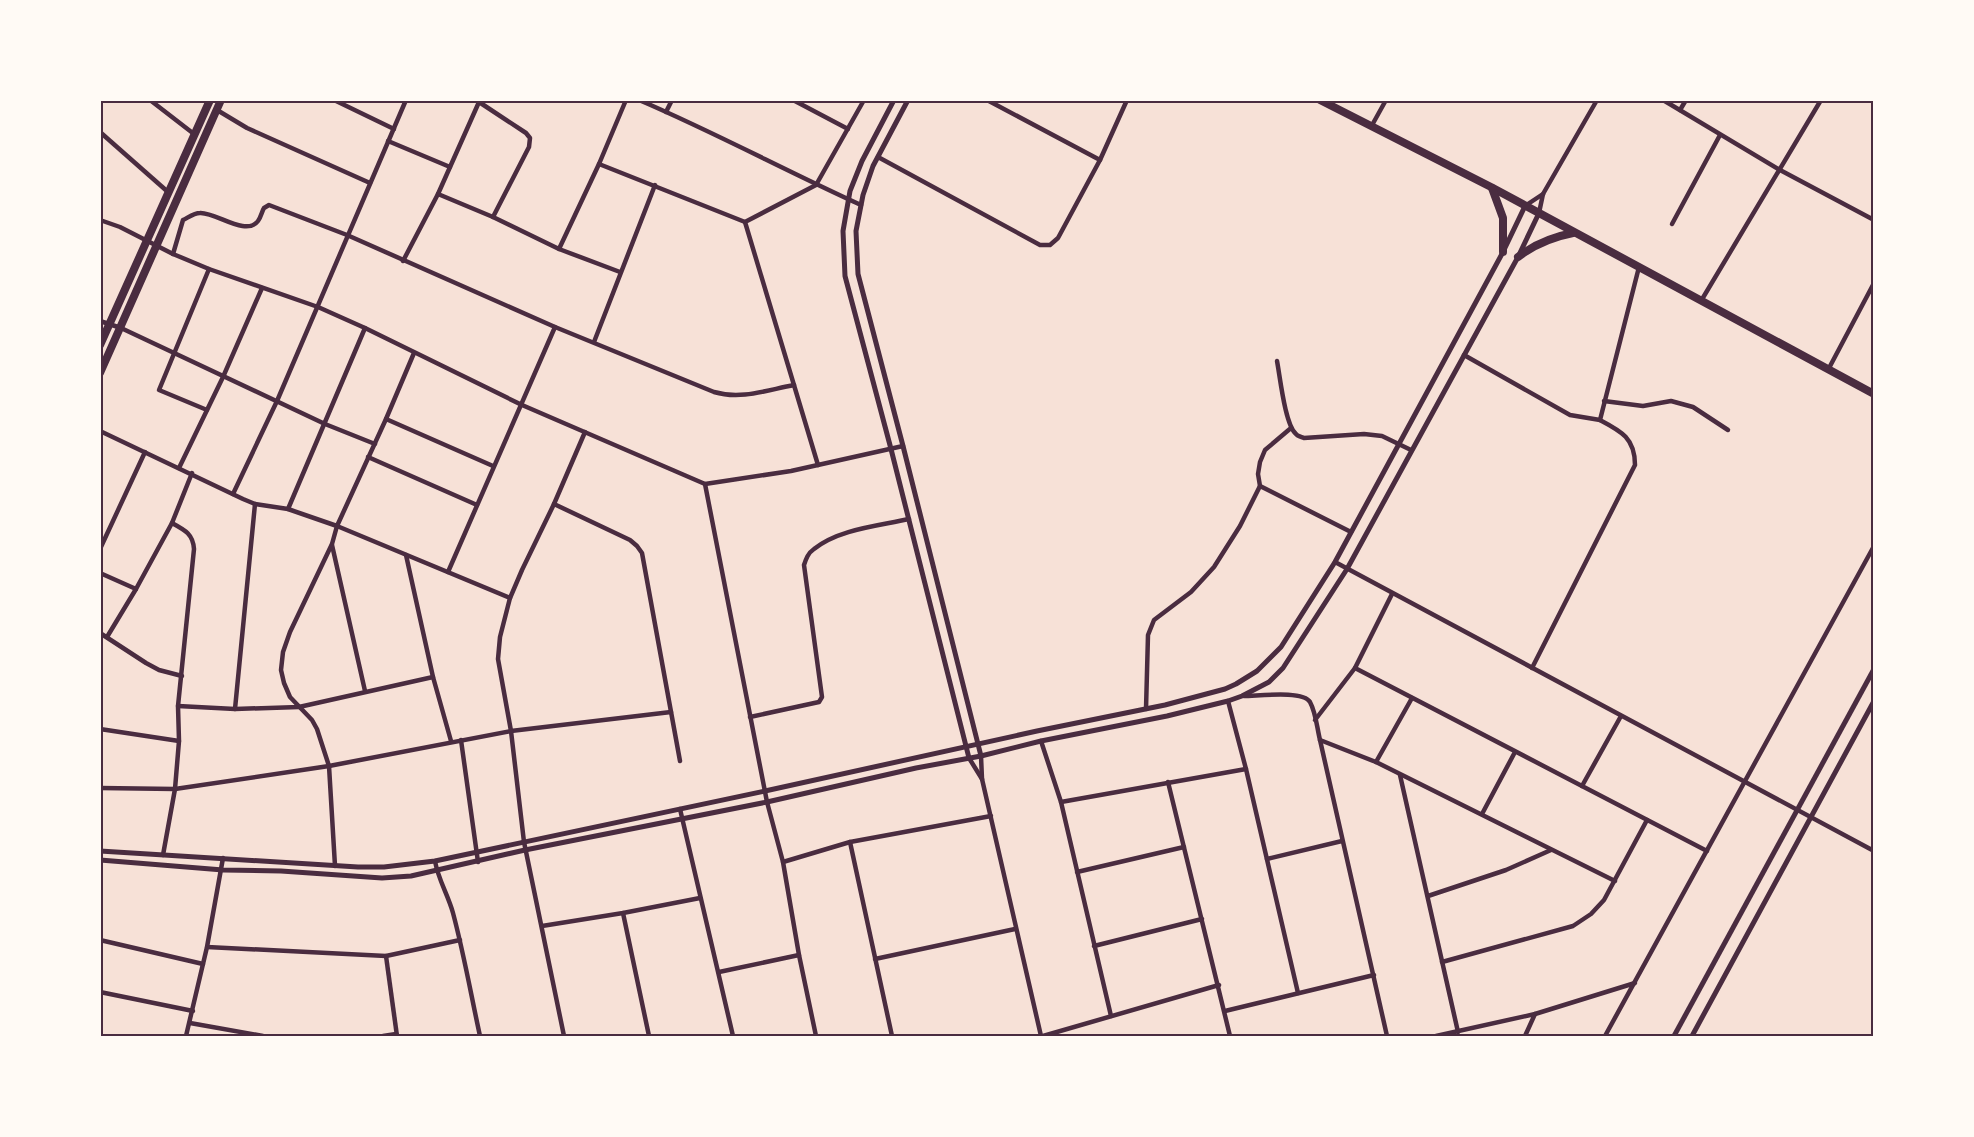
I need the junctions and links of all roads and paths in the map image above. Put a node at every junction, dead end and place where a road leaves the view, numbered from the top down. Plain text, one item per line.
1 (150, 100) edge
2 (210, 100) edge
3 (221, 100) edge
4 (334, 100) edge
5 (406, 100) edge
6 (626, 100) edge
7 (639, 100) edge
8 (672, 100) edge
9 (794, 100) edge
10 (864, 100) edge
11 (894, 100) edge
12 (908, 100) edge
13 (987, 100) edge
14 (1127, 100) edge
15 (1320, 100) edge
16 (1386, 100) edge
17 (1597, 100) edge
18 (1663, 100) edge
19 (1686, 100) edge
20 (1821, 100) edge
21 (477, 101) edge
22 (342, 103) edge
23 (217, 110) junction
24 (1680, 110) junction
25 (666, 112) junction
26 (1371, 128) junction
27 (394, 129) junction
28 (848, 129) junction
29 (100, 132) edge
30 (194, 134) junction
31 (1720, 135) junction
32 (388, 141) junction
33 (878, 157) junction
34 (1100, 160) junction
35 (599, 164) junction
36 (450, 166) junction
37 (1780, 170) junction
38 (370, 183) junction
39 (656, 185) junction
40 (816, 185) junction
41 (1491, 187) junction
42 (168, 192) junction
43 (438, 194) junction
44 (1543, 194) junction
45 (849, 199) junction
46 (861, 205) junction
47 (1526, 206) junction
48 (1539, 213) junction
49 (493, 217) junction
50 (100, 220) edge
51 (1874, 220) edge
52 (745, 222) junction
53 (1672, 224) dead end
54 (1574, 233) junction
55 (347, 235) junction
56 (146, 240) junction
57 (156, 245) junction
58 (559, 249) junction
59 (1503, 252) junction
60 (173, 254) junction
61 (1518, 257) junction
62 (403, 261) junction
63 (1639, 267) junction
64 (209, 269) junction
65 (620, 272) junction
66 (1874, 283) edge
67 (261, 288) junction
68 (1701, 301) junction
69 (318, 307) junction
70 (100, 321) edge
71 (110, 324) junction
72 (555, 327) junction
73 (121, 328) junction
74 (365, 328) junction
75 (594, 342) junction
76 (100, 345) edge
77 (414, 353) junction
78 (175, 354) junction
79 (1464, 355) junction
80 (1277, 360) dead end
81 (1828, 370) junction
82 (100, 373) edge
83 (223, 377) junction
84 (794, 385) junction
85 (1874, 394) edge
86 (276, 401) junction
87 (1604, 401) junction
88 (522, 405) junction
89 (207, 410) junction
90 (386, 419) junction
91 (1600, 420) junction
92 (325, 424) junction
93 (1291, 428) junction
94 (1728, 430) dead end
95 (100, 432) edge
96 (585, 432) junction
97 (375, 444) junction
98 (1400, 444) junction
99 (903, 446) junction
100 (891, 449) junction
101 (1411, 450) junction
102 (145, 452) junction
103 (368, 458) junction
104 (818, 465) junction
105 (492, 466) junction
106 (179, 468) junction
107 (192, 474) junction
108 (705, 484) junction
109 (1260, 486) junction
110 (233, 494) junction
111 (255, 504) junction
112 (554, 504) junction
113 (477, 505) junction
114 (288, 509) junction
115 (909, 519) junction
116 (172, 523) junction
117 (337, 526) junction
118 (1351, 532) junction
119 (332, 544) junction
120 (1874, 546) edge
121 (100, 549) edge
122 (406, 554) junction
123 (1335, 562) junction
124 (1347, 569) junction
125 (448, 572) junction
126 (100, 573) edge
127 (136, 589) junction
128 (1392, 594) junction
129 (510, 598) junction
130 (100, 633) edge
131 (106, 637) junction
132 (1355, 668) junction
133 (1532, 668) junction
134 (1874, 669) edge
135 (182, 676) junction
136 (433, 677) junction
137 (365, 692) junction
138 (1242, 696) junction
139 (1412, 698) junction
140 (1228, 701) junction
141 (1874, 701) edge
142 (178, 706) junction
143 (299, 706) junction
144 (235, 709) junction
145 (1146, 709) junction
146 (671, 712) junction
147 (1621, 716) junction
148 (750, 717) junction
149 (1315, 720) junction
150 (100, 729) edge
151 (511, 731) junction
152 (461, 740) junction
153 (1320, 740) junction
154 (179, 741) junction
155 (451, 741) junction
156 (1041, 741) junction
157 (979, 744) junction
158 (966, 746) junction
159 (1515, 752) junction
160 (981, 756) junction
161 (969, 758) junction
162 (680, 761) dead end
163 (1376, 762) junction
164 (329, 766) junction
165 (1246, 770) junction
166 (1400, 775) junction
167 (982, 779) junction
168 (1168, 782) junction
169 (1745, 783) junction
170 (1582, 786) junction
171 (100, 788) edge
172 (176, 789) junction
173 (765, 791) junction
174 (766, 802) junction
175 (1060, 802) junction
176 (680, 809) junction
177 (1797, 810) junction
178 (1482, 814) junction
179 (991, 816) junction
180 (682, 818) junction
181 (1811, 818) junction
182 (1647, 820) junction
183 (1342, 841) junction
184 (524, 842) junction
185 (850, 842) junction
186 (1184, 847) junction
187 (525, 850) junction
188 (1551, 850) junction
189 (100, 851) edge
190 (476, 851) junction
191 (1707, 851) junction
192 (1874, 851) edge
193 (163, 855) junction
194 (224, 858) junction
195 (1267, 858) junction
196 (100, 860) edge
197 (435, 861) junction
198 (478, 861) junction
199 (783, 862) junction
200 (335, 866) junction
201 (223, 870) junction
202 (436, 871) junction
203 (1077, 872) junction
204 (1615, 881) junction
205 (1428, 896) junction
206 (700, 898) junction
207 (624, 913) junction
208 (1202, 919) junction
209 (542, 926) junction
210 (1015, 929) junction
211 (100, 940) edge
212 (460, 940) junction
213 (1094, 946) junction
214 (207, 947) junction
215 (799, 955) junction
216 (386, 956) junction
217 (875, 959) junction
218 (1442, 962) junction
219 (203, 964) junction
220 (719, 972) junction
221 (1374, 975) junction
222 (1635, 983) junction
223 (1219, 985) junction
224 (100, 992) edge
225 (1298, 993) junction
226 (194, 1011) junction
227 (1225, 1011) junction
228 (1535, 1014) junction
229 (1111, 1016) junction
230 (190, 1023) junction
231 (1458, 1032) junction
232 (396, 1035) edge
233 (186, 1036) edge
234 (263, 1036) edge
235 (382, 1036) edge
236 (480, 1036) edge
237 (564, 1036) edge
238 (649, 1036) edge
239 (733, 1036) edge
240 (816, 1036) edge
241 (892, 1036) edge
242 (1042, 1036) edge
243 (1230, 1036) edge
244 (1387, 1036) edge
245 (1436, 1036) edge
246 (1525, 1036) edge
247 (1605, 1036) edge
248 (1674, 1036) edge
249 (1692, 1036) edge

1 - 30 street
2 - 30 highway
3 - 23 highway
4 - 22 street
5 - 27 street
6 - 35 street
7 - 25 street
8 - 25 street
9 - 28 street
10 - 28 street
11 - 45 street
12 - 33 street
13 - 34 street
14 - 34 street
15 - 26 highway
16 - 26 street
17 - 44 street
18 - 24 street
19 - 24 street
20 - 37 street
21 - 36 street
21 - 49 street
22 - 27 street
23 - 38 street
23 - 57 highway
24 - 31 street
25 - 40 street
26 - 41 highway
27 - 32 street
28 - 40 street
29 - 42 street
30 - 42 highway
31 - 37 street
31 - 53 street
32 - 36 street
32 - 38 street
33 - 34 street
33 - 46 street
35 - 39 street
35 - 58 street
36 - 43 street
37 - 51 street
37 - 68 street
38 - 55 street
39 - 52 street
39 - 65 street
40 - 45 street
40 - 52 street
41 - 47 highway
41 - 59 highway
42 - 56 highway
43 - 49 street
43 - 62 street
44 - 47 street
44 - 48 street
45 - 46 street
45 - 100 street
46 - 99 street
47 - 48 highway
47 - 59 street
48 - 54 highway
48 - 61 street
49 - 58 street
50 - 56 street
52 - 84 street
54 - 61 highway
54 - 63 highway
55 - 60 street
55 - 62 street
55 - 69 street
56 - 57 street
56 - 71 highway
57 - 60 street
57 - 73 highway
58 - 65 street
59 - 98 street
60 - 64 street
61 - 79 street
62 - 72 street
63 - 68 highway
63 - 87 street
64 - 67 street
64 - 78 street
65 - 75 street
66 - 81 street
67 - 69 street
67 - 83 street
68 - 81 highway
69 - 74 street
69 - 86 street
70 - 71 street
71 - 73 street
71 - 76 highway
72 - 75 street
72 - 88 street
73 - 78 street
73 - 82 highway
74 - 77 street
74 - 92 street
75 - 84 street
77 - 88 street
77 - 90 street
78 - 83 street
78 - 89 street
79 - 91 street
79 - 101 street
80 - 93 street
81 - 85 highway
83 - 86 street
83 - 89 street
84 - 104 street
86 - 92 street
86 - 110 street
87 - 91 street
87 - 94 street
88 - 96 street
88 - 105 street
89 - 106 street
90 - 97 street
90 - 105 street
91 - 133 street
92 - 97 street
92 - 114 street
93 - 98 street
93 - 109 street
95 - 102 street
96 - 108 street
96 - 112 street
97 - 103 street
98 - 101 street
98 - 118 street
99 - 100 street
99 - 157 street
100 - 104 street
100 - 115 street
101 - 124 street
102 - 106 street
102 - 121 street
103 - 113 street
103 - 117 street
104 - 108 street
105 - 113 street
106 - 107 street
107 - 110 street
107 - 116 street
108 - 148 street
109 - 118 street
109 - 145 street
110 - 111 street
111 - 114 street
111 - 144 street
112 - 129 street
112 - 146 street
113 - 125 street
114 - 117 street
115 - 148 street
115 - 158 street
116 - 127 street
116 - 135 street
117 - 119 street
117 - 122 street
118 - 123 street
119 - 137 street
119 - 143 street
120 - 169 street
122 - 125 street
122 - 136 street
123 - 124 street
123 - 145 street
124 - 128 street
124 - 138 street
125 - 129 street
126 - 127 street
127 - 131 street
128 - 132 street
128 - 133 street
129 - 151 street
130 - 131 street
131 - 135 street
132 - 139 street
132 - 149 street
133 - 147 street
134 - 177 street
135 - 142 street
136 - 137 street
136 - 155 street
137 - 143 street
138 - 140 street
138 - 149 street
139 - 159 street
139 - 163 street
140 - 156 street
140 - 165 street
141 - 181 street
142 - 144 street
142 - 154 street
143 - 144 street
143 - 164 street
145 - 157 street
146 - 151 street
146 - 162 street
147 - 169 street
147 - 170 street
148 - 173 street
149 - 153 street
150 - 154 street
151 - 152 street
151 - 184 street
152 - 155 street
152 - 190 street
153 - 163 street
153 - 183 street
154 - 172 street
155 - 164 street
156 - 160 street
156 - 175 street
157 - 158 street
157 - 160 street
158 - 161 street
158 - 173 street
159 - 170 street
159 - 178 street
160 - 161 street
160 - 167 street
161 - 167 street
161 - 174 street
163 - 166 street
164 - 172 street
164 - 200 street
165 - 168 street
165 - 195 street
166 - 178 street
166 - 205 street
167 - 179 street
168 - 175 street
168 - 186 street
169 - 177 street
169 - 191 street
170 - 182 street
171 - 172 street
172 - 193 street
173 - 174 street
173 - 176 street
174 - 180 street
174 - 199 street
175 - 203 street
176 - 180 street
176 - 184 street
177 - 181 street
177 - 248 street
178 - 188 street
179 - 185 street
179 - 210 street
180 - 187 street
180 - 206 street
181 - 192 street
181 - 249 street
182 - 191 street
182 - 204 street
183 - 195 street
183 - 221 street
184 - 187 street
184 - 190 street
185 - 199 street
185 - 217 street
186 - 203 street
186 - 208 street
187 - 198 street
187 - 209 street
188 - 204 street
188 - 205 street
189 - 193 street
190 - 197 street
190 - 198 street
191 - 222 street
193 - 194 street
194 - 200 street
194 - 201 street
195 - 225 street
196 - 201 street
197 - 200 street
197 - 202 street
198 - 202 street
199 - 215 street
201 - 202 street
201 - 214 street
202 - 212 street
203 - 213 street
204 - 218 street
205 - 218 street
206 - 207 street
206 - 220 street
207 - 209 street
207 - 238 street
208 - 213 street
208 - 223 street
209 - 237 street
210 - 217 street
210 - 242 street
211 - 219 street
212 - 216 street
212 - 236 street
213 - 229 street
214 - 216 street
214 - 219 street
215 - 220 street
215 - 240 street
216 - 232 street
217 - 241 street
218 - 231 street
219 - 226 street
220 - 239 street
221 - 225 street
221 - 244 street
222 - 228 street
222 - 247 street
223 - 227 street
223 - 229 street
224 - 226 street
225 - 227 street
226 - 230 street
227 - 243 street
228 - 231 street
228 - 246 street
229 - 242 street
230 - 233 street
230 - 234 street
231 - 245 street
232 - 235 street

